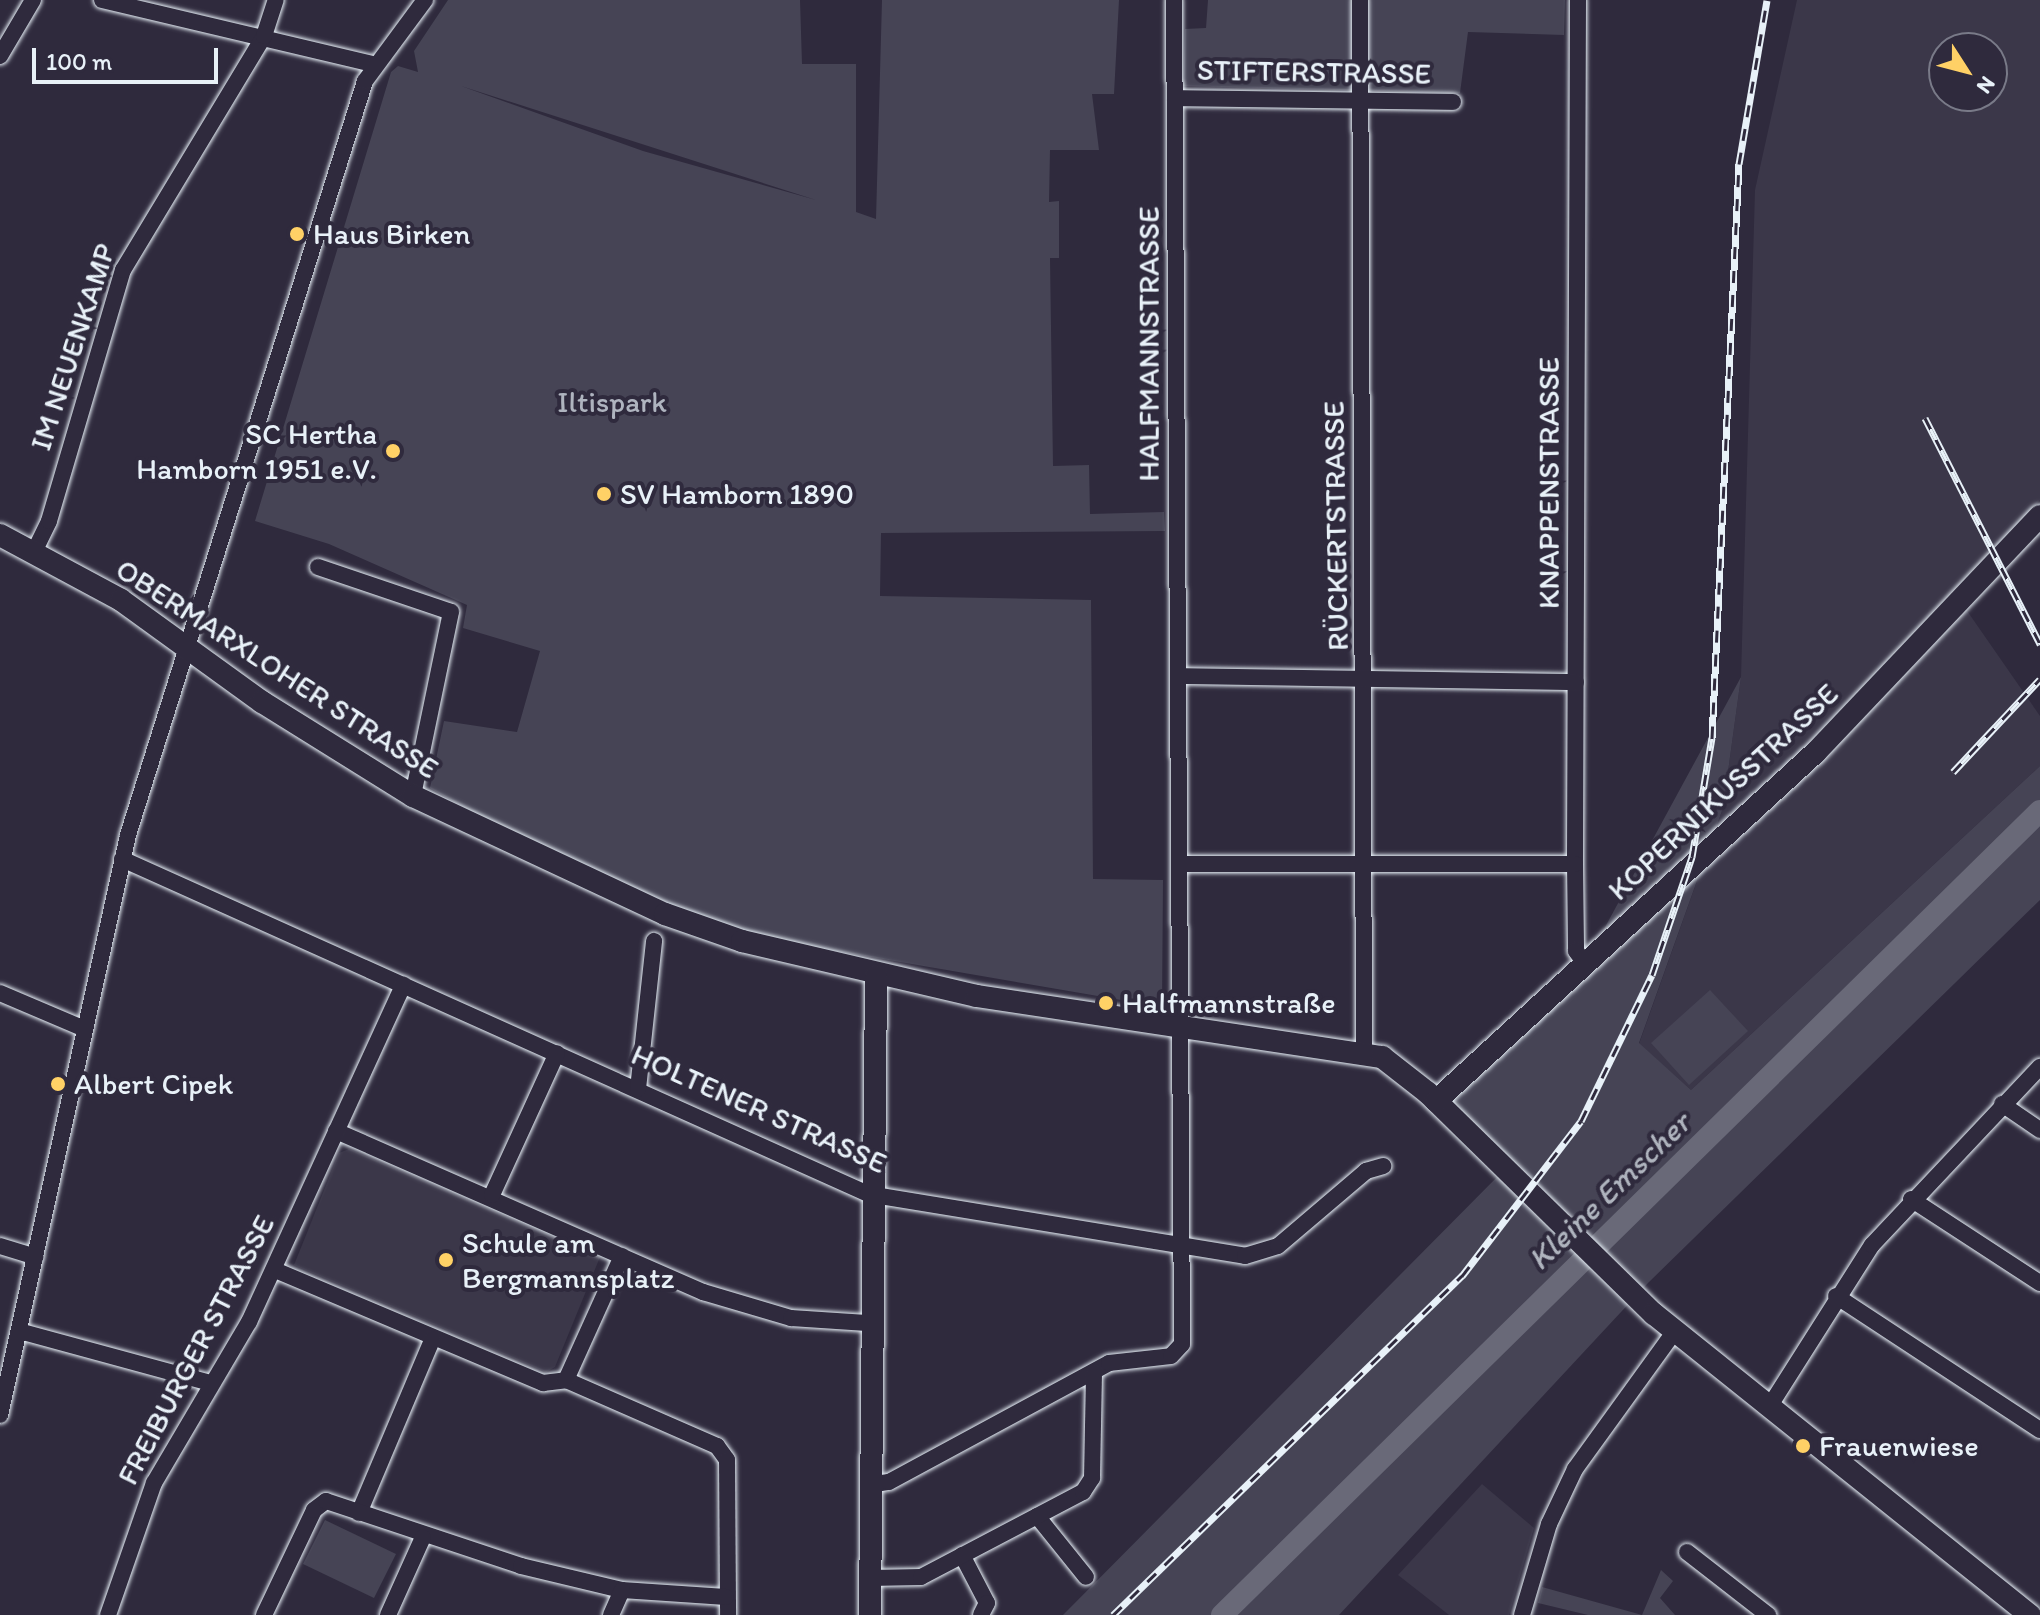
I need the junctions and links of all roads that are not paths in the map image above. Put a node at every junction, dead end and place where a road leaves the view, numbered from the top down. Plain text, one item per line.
1 (33, 0) edge
2 (102, 0) edge
3 (276, 0) edge
4 (425, 0) edge
5 (1174, 0) edge
6 (1360, 0) edge
7 (1578, 0) edge
8 (264, 36) junction
9 (0, 56) edge
10 (372, 64) junction
11 (1175, 98) junction
12 (1360, 101) junction
13 (1453, 102) dead end
14 (2040, 516) edge
15 (0, 535) edge
16 (34, 552) junction
17 (318, 567) dead end
18 (187, 647) junction
19 (1179, 676) junction
20 (1366, 676) junction
21 (1576, 682) junction
22 (413, 796) junction
23 (122, 859) junction
24 (1369, 861) junction
25 (1179, 864) junction
26 (1575, 864) junction
27 (654, 941) dead end
28 (1585, 964) junction
29 (876, 976) junction
30 (403, 985) junction
31 (0, 993) edge
32 (1179, 1024) junction
33 (85, 1029) junction
34 (1364, 1051) junction
35 (557, 1053) junction
36 (2040, 1067) edge
37 (638, 1089) junction
38 (1436, 1101) junction
39 (2002, 1104) junction
40 (2040, 1130) edge
41 (336, 1131) junction
42 (1383, 1166) dead end
43 (868, 1194) junction
44 (492, 1195) junction
45 (1911, 1199) junction
46 (0, 1246) edge
47 (1186, 1247) junction
48 (622, 1256) junction
49 (35, 1257) junction
50 (275, 1270) junction
51 (2040, 1283) edge
52 (1836, 1296) junction
53 (867, 1323) junction
54 (19, 1331) junction
55 (1675, 1331) junction
56 (433, 1338) junction
57 (1094, 1372) junction
58 (566, 1380) junction
59 (210, 1383) junction
60 (1771, 1404) junction
61 (0, 1415) edge
62 (2040, 1430) edge
63 (869, 1485) junction
64 (359, 1513) junction
65 (1037, 1516) junction
66 (423, 1537) junction
67 (1687, 1552) dead end
68 (962, 1555) junction
69 (1086, 1577) dead end
70 (870, 1578) junction
71 (622, 1590) junction
72 (726, 1597) junction
73 (108, 1615) edge
74 (264, 1615) edge
75 (388, 1615) edge
76 (611, 1615) edge
77 (728, 1615) edge
78 (870, 1615) edge
79 (981, 1615) edge
80 (1522, 1615) edge
81 (1768, 1615) edge
82 (2030, 1615) edge

1 - 9 street
2 - 8 street
3 - 8 street, IM NEUENKAMP
4 - 10 street
5 - 11 street, HALFMANNSTRASSE
6 - 12 street, RÜCKERTSTRASSE
7 - 21 street, KNAPPENSTRASSE
8 - 10 street
8 - 16 street, IM NEUENKAMP
10 - 18 street
11 - 12 street, STIFTERSTRASSE
11 - 19 street, HALFMANNSTRASSE
12 - 13 street, STIFTERSTRASSE
12 - 20 street, RÜCKERTSTRASSE
14 - 28 street, KOPERNIKUSSTRASSE
15 - 16 street, OBERMARXLOHER STRASSE
16 - 18 street, OBERMARXLOHER STRASSE
17 - 22 street
18 - 22 street, OBERMARXLOHER STRASSE
18 - 23 street
19 - 20 street
19 - 25 street, HALFMANNSTRASSE
20 - 21 street
20 - 24 street, RÜCKERTSTRASSE
21 - 26 street, KNAPPENSTRASSE
22 - 29 street, OBERMARXLOHER STRASSE
23 - 30 street, HOLTENER STRASSE
23 - 33 street
24 - 25 street
24 - 26 street
24 - 34 street, RÜCKERTSTRASSE
25 - 32 street, HALFMANNSTRASSE
26 - 28 street, KNAPPENSTRASSE
27 - 37 street
28 - 38 street, KOPERNIKUSSTRASSE
29 - 32 street, OBERMARXLOHER STRASSE
29 - 43 street
30 - 35 street, HOLTENER STRASSE
30 - 41 street, FREIBURGER STRASSE
31 - 33 street
32 - 34 street, OBERMARXLOHER STRASSE
32 - 47 street, HALFMANNSTRASSE
33 - 49 street
34 - 38 street, OBERMARXLOHER STRASSE
35 - 37 street, HOLTENER STRASSE
35 - 44 street
36 - 39 street
37 - 43 street, HOLTENER STRASSE
38 - 55 street
39 - 40 street
39 - 45 street
41 - 44 street
41 - 50 street, FREIBURGER STRASSE
42 - 47 street, HOLTENER STRASSE
43 - 47 street, HOLTENER STRASSE
43 - 53 street
44 - 48 street
45 - 51 street
45 - 52 street
46 - 49 street
47 - 57 street, HALFMANNSTRASSE
48 - 53 street
48 - 58 street
49 - 54 street
50 - 56 street
50 - 59 street, FREIBURGER STRASSE
52 - 60 street
52 - 62 street
53 - 63 street
54 - 59 street
54 - 61 street
55 - 60 street
55 - 80 street
56 - 58 street
56 - 64 street
57 - 63 street, HALFMANNSTRASSE
57 - 65 street
58 - 72 street
59 - 73 street, FREIBURGER STRASSE
60 - 82 street
63 - 70 street
64 - 66 street
64 - 74 street
65 - 68 street
65 - 69 street
66 - 71 street
66 - 75 street
67 - 81 street
68 - 70 street
68 - 79 street
70 - 78 street
71 - 72 street
71 - 76 street
72 - 77 street

